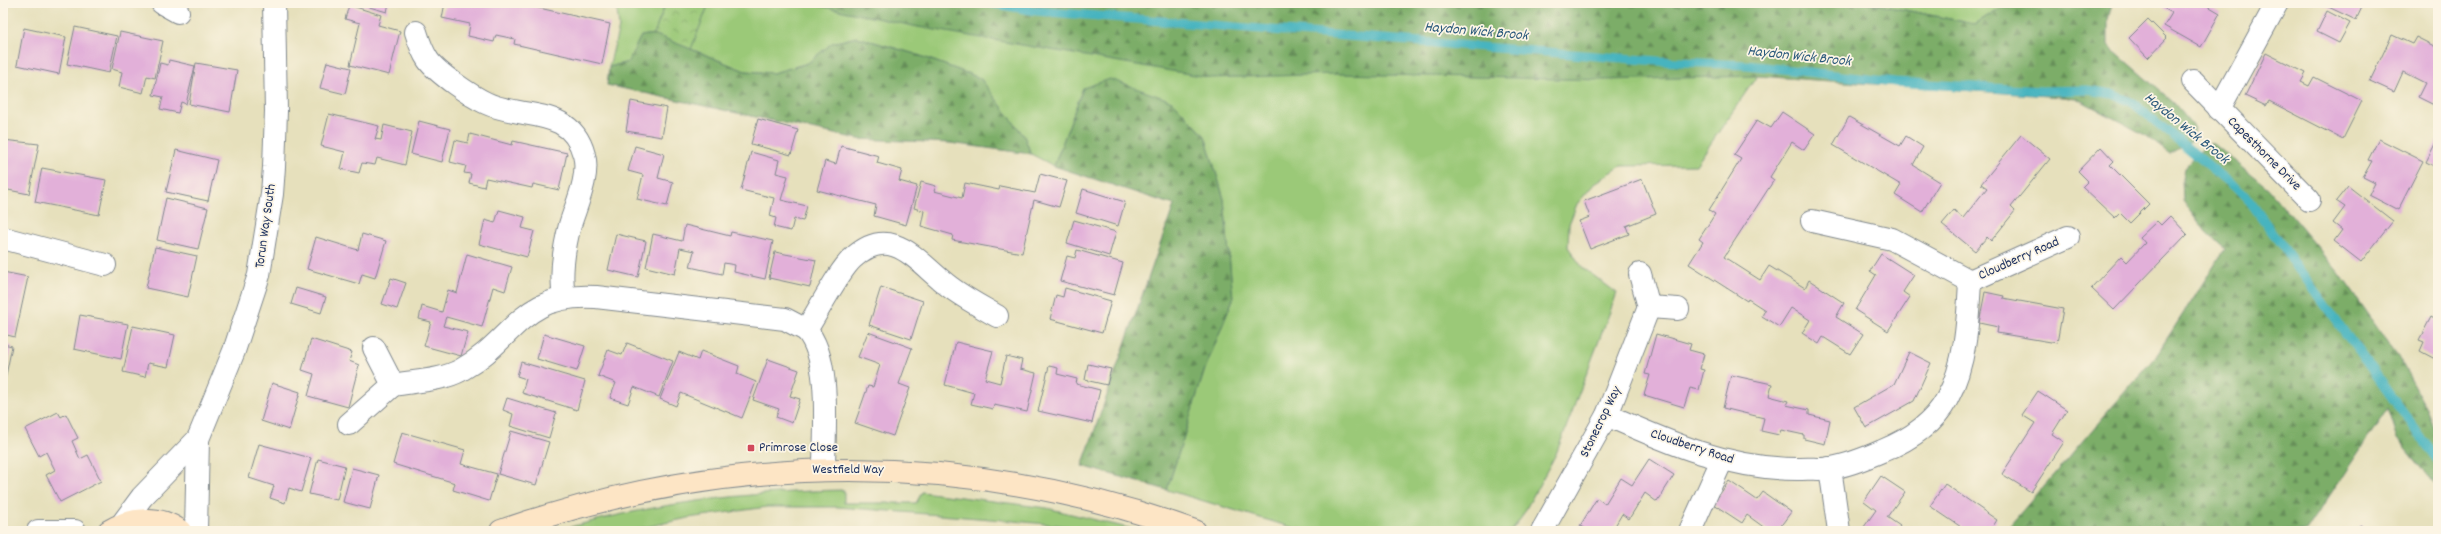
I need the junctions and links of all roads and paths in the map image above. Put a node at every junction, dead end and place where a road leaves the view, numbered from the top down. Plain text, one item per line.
1 (274, 3) edge
2 (2277, 3) edge
3 (416, 32) dead end
4 (2193, 81) dead end
5 (2218, 109) junction
6 (2309, 200) dead end
7 (1812, 221) dead end
8 (2068, 237) dead end
9 (3, 238) edge
10 (105, 265) dead end
11 (1640, 274) dead end
12 (1970, 281) junction
13 (564, 297) junction
14 (1649, 307) junction
15 (1678, 309) dead end
16 (997, 316) dead end
17 (806, 330) junction
18 (374, 348) dead end
19 (393, 385) junction
20 (1607, 415) junction
21 (349, 424) dead end
22 (198, 439) junction
23 (1722, 460) junction
24 (824, 468) junction
25 (1830, 468) junction
26 (116, 528) edge
27 (38, 531) edge
28 (75, 531) edge
29 (180, 531) edge
30 (196, 531) edge
31 (501, 531) edge
32 (1195, 531) edge
33 (1542, 531) edge
34 (1690, 531) edge
35 (1839, 531) edge

1 - 22 street, Torun Way South
2 - 5 street, Capesthorne Drive
3 - 13 street
4 - 5 street, Capesthorne Drive
5 - 6 street, Capesthorne Drive
7 - 12 street, Cloudberry Road
8 - 12 street, Cloudberry Road
9 - 10 street
11 - 14 street
12 - 25 street, Cloudberry Road
13 - 17 street
13 - 19 street
14 - 15 street
14 - 20 street, Stonecrop Way
16 - 17 street
17 - 24 street
18 - 19 street
19 - 21 street
20 - 23 street, Cloudberry Road
20 - 33 street, Stonecrop Way
22 - 26 street, Torun Way South
22 - 30 street, Torun Way South
23 - 25 street, Cloudberry Road
23 - 34 street
24 - 31 main road, Westfield Way
24 - 32 main road, Westfield Way
25 - 35 street
26 - 29 main road
27 - 28 street

